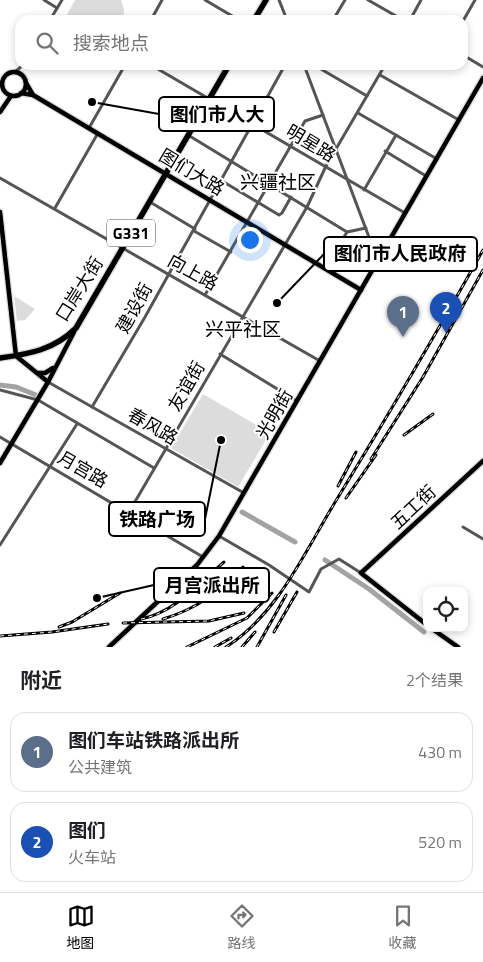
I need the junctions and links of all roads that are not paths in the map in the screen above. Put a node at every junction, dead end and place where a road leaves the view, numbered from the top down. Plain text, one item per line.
1 (44, 0) edge
2 (62, 0) edge
3 (162, 0) edge
4 (205, 0) edge
5 (266, 0) edge
6 (279, 0) edge
7 (345, 0) edge
8 (368, 0) edge
9 (422, 0) edge
10 (474, 0) edge
11 (58, 8) junction
12 (53, 15) edge
13 (153, 15) edge
14 (230, 15) edge
15 (257, 15) edge
16 (285, 15) edge
17 (336, 15) edge
18 (394, 15) edge
19 (413, 15) edge
20 (466, 15) edge
21 (468, 59) edge
22 (483, 67) edge
23 (17, 70) edge
24 (122, 70) edge
25 (160, 70) edge
26 (225, 70) edge
27 (282, 70) edge
28 (306, 70) edge
29 (323, 70) edge
30 (382, 70) edge
31 (15, 72) junction
32 (380, 75) junction
33 (483, 78) edge
34 (1, 83) edge
35 (26, 83) junction
36 (22, 93) junction
37 (33, 95) junction
38 (11, 96) junction
39 (367, 96) junction
40 (209, 99) junction
41 (0, 112) edge
42 (358, 113) junction
43 (323, 115) junction
44 (459, 120) junction
45 (251, 123) junction
46 (89, 128) junction
47 (98, 133) junction
48 (188, 135) junction
49 (396, 135) junction
50 (290, 146) junction
51 (336, 149) junction
52 (385, 151) junction
53 (437, 159) junction
54 (230, 161) junction
55 (326, 168) junction
56 (167, 173) junction
57 (426, 176) junction
58 (0, 178) edge
59 (222, 181) junction
60 (348, 181) junction
61 (270, 184) junction
62 (364, 190) junction
63 (291, 197) junction
64 (211, 200) junction
65 (150, 202) junction
66 (259, 203) junction
67 (307, 207) junction
68 (55, 208) junction
69 (0, 212) edge
70 (405, 214) junction
71 (248, 222) junction
72 (366, 228) junction
73 (194, 230) junction
74 (347, 232) junction
75 (285, 244) junction
76 (121, 248) junction
77 (231, 252) junction
78 (378, 261) junction
79 (325, 268) junction
80 (169, 275) junction
81 (361, 290) junction
82 (205, 295) junction
83 (242, 316) junction
84 (76, 328) junction
85 (220, 354) junction
86 (16, 356) junction
87 (0, 358) edge
88 (320, 362) junction
89 (58, 363) junction
90 (36, 373) junction
91 (48, 382) junction
92 (0, 390) edge
93 (38, 400) junction
94 (298, 401) junction
95 (92, 407) junction
96 (77, 424) junction
97 (0, 437) edge
98 (12, 444) junction
99 (166, 449) junction
100 (483, 460) edge
101 (0, 463) edge
102 (50, 466) junction
103 (154, 468) junction
104 (244, 494) junction
105 (129, 512) junction
106 (463, 527) dead end
107 (220, 536) junction
108 (483, 539) edge
109 (0, 544) edge
110 (204, 557) junction
111 (361, 573) junction
112 (423, 622) edge
113 (437, 632) edge
114 (110, 647) edge
115 (458, 647) edge

1 - 11 street
2 - 11 street
3 - 13 street
4 - 14 street
5 - 15 highway
6 - 16 street
7 - 17 street
8 - 18 street
9 - 19 street
10 - 20 street
11 - 12 street
21 - 22 street
23 - 31 street
24 - 46 street
25 - 40 street, 明星路
26 - 40 highway, 口岸大街 / G331
27 - 45 street, 建设街
28 - 43 street
29 - 39 street
30 - 32 street, 友谊街
31 - 34 main road
31 - 35 main road
32 - 39 street, 友谊街
32 - 44 street
33 - 44 main road, 光明街
34 - 38 main road
35 - 36 main road
35 - 37 main road
36 - 37 main road
36 - 38 main road
37 - 46 main road, 图们大路
38 - 41 main road
39 - 42 street, 友谊街
40 - 45 street, 明星路
40 - 48 highway, 口岸大街 / G331
42 - 49 street
42 - 51 street, 友谊街
43 - 50 street
43 - 51 street
44 - 53 main road, 光明街
45 - 50 street, 明星路
45 - 54 street, 建设街
46 - 47 main road, 图们大路
47 - 56 main road, 图们大路
47 - 68 street
48 - 54 street
48 - 56 highway, 口岸大街 / G331
49 - 52 street
49 - 53 street
50 - 55 street, 明星路
50 - 61 street
51 - 55 street, 友谊街
51 - 60 street
52 - 57 street
52 - 62 street
53 - 57 main road, 光明街
54 - 59 street, 建设街
54 - 61 street
55 - 60 street, 明星路
55 - 67 street, 友谊街
56 - 64 main road, 图们大路
56 - 65 highway, 口岸大街 / G331
57 - 70 main road, 光明街
58 - 68 street, 向上路
59 - 64 street, 建设街
59 - 66 street
60 - 62 street, 明星路
60 - 72 street
61 - 63 street
61 - 66 street
62 - 70 street, 明星路
63 - 66 street
63 - 67 street
64 - 71 main road, 图们大路
64 - 73 street, 建设街
65 - 73 street
65 - 76 highway, 口岸大街 / G331
66 - 71 street
67 - 74 street
67 - 75 street, 友谊街
68 - 76 street, 向上路
69 - 86 main road
70 - 78 main road, 光明街
71 - 75 main road, 图们大路
71 - 77 street
72 - 74 street
72 - 78 street
73 - 77 street
73 - 80 street, 建设街
74 - 79 street
75 - 79 main road, 图们大路
75 - 83 street, 友谊街
76 - 80 street, 向上路
76 - 84 highway, 口岸大街 / G331
77 - 82 street
78 - 81 main road, 光明街
79 - 81 main road, 图们大路
80 - 82 street, 向上路
80 - 95 street, 建设街
81 - 88 main road, 光明街
82 - 83 street, 向上路
83 - 85 street, 友谊街
83 - 88 street, 向上路
84 - 86 highway, 口岸大街 / G331
84 - 89 main road
85 - 94 street
85 - 99 street, 友谊街
86 - 87 highway, 口岸大街 / G331
86 - 90 main road
88 - 94 main road, 光明街
89 - 90 main road
89 - 91 main road
90 - 91 main road
91 - 93 main road
91 - 95 street, 春风路
92 - 93 street
93 - 96 street
93 - 98 main road
94 - 104 main road, 光明街
95 - 99 street, 春风路
96 - 102 street
96 - 103 street
97 - 98 street, 月宫路
98 - 101 main road
98 - 102 street, 月宫路
99 - 103 street, 友谊街
99 - 104 street, 春风路
100 - 111 main road, 五工街
102 - 105 street, 月宫路
102 - 109 street
103 - 105 street, 友谊街
104 - 107 main road, 光明街
105 - 110 street, 月宫路
106 - 108 street
107 - 110 main road, 光明街
107 - 111 street
110 - 114 main road, 光明街
111 - 112 main road
113 - 115 main road

